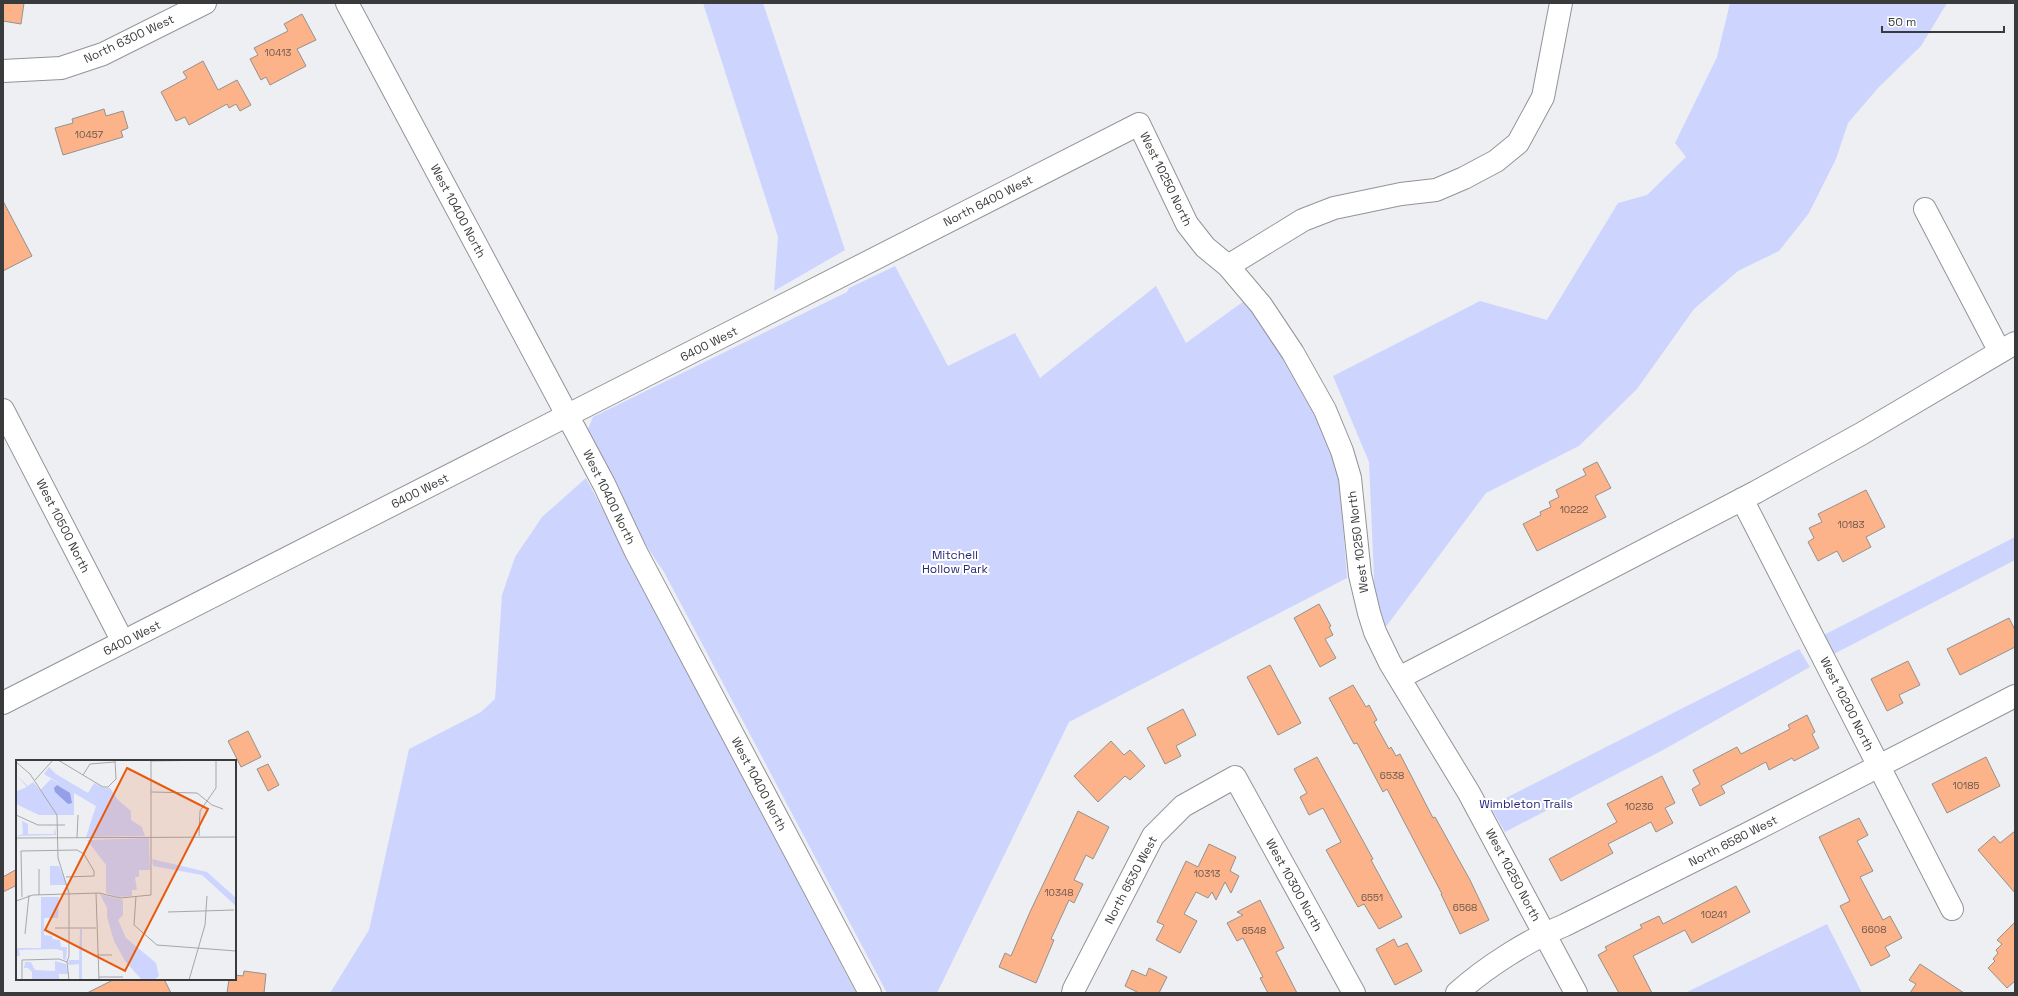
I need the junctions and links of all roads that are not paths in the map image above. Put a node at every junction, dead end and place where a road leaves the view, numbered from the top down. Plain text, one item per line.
1 (205, 3) edge
2 (346, 3) edge
3 (1561, 3) edge
4 (3, 71) edge
5 (1139, 124) joint
6 (1926, 209) dead end
7 (1228, 266) junction
8 (837, 278) joint
9 (2008, 347) edge
10 (3, 410) edge
11 (568, 416) junction
12 (1742, 500) junction
13 (123, 642) junction
14 (1399, 678) junction
15 (2015, 696) edge
16 (3, 703) edge
17 (1879, 766) junction
18 (1235, 777) joint
19 (1952, 909) dead end
20 (1545, 933) junction
21 (870, 993) edge
22 (1073, 993) edge
23 (1354, 993) edge
24 (1456, 993) edge
25 (1576, 993) edge

1 - 4 street, North 6300 West
2 - 11 street, West 10400 North
3 - 7 street
5 - 7 street, West 10250 North
5 - 8 street, North 6400 West
6 - 9 street
7 - 14 street, West 10250 North
8 - 11 street, 6400 West
9 - 12 street
10 - 13 street, West 10500 North
11 - 13 street, 6400 West
11 - 21 street, West 10400 North
12 - 14 street
12 - 17 street, West 10200 North
13 - 16 street, 6400 West
14 - 20 street, West 10250 North
15 - 17 street, North 6580 West
17 - 19 street, West 10200 North
17 - 20 street, North 6580 West
18 - 22 street, North 6530 West
18 - 23 street, West 10300 North
20 - 24 street, North 6580 West
20 - 25 street, West 10250 North

